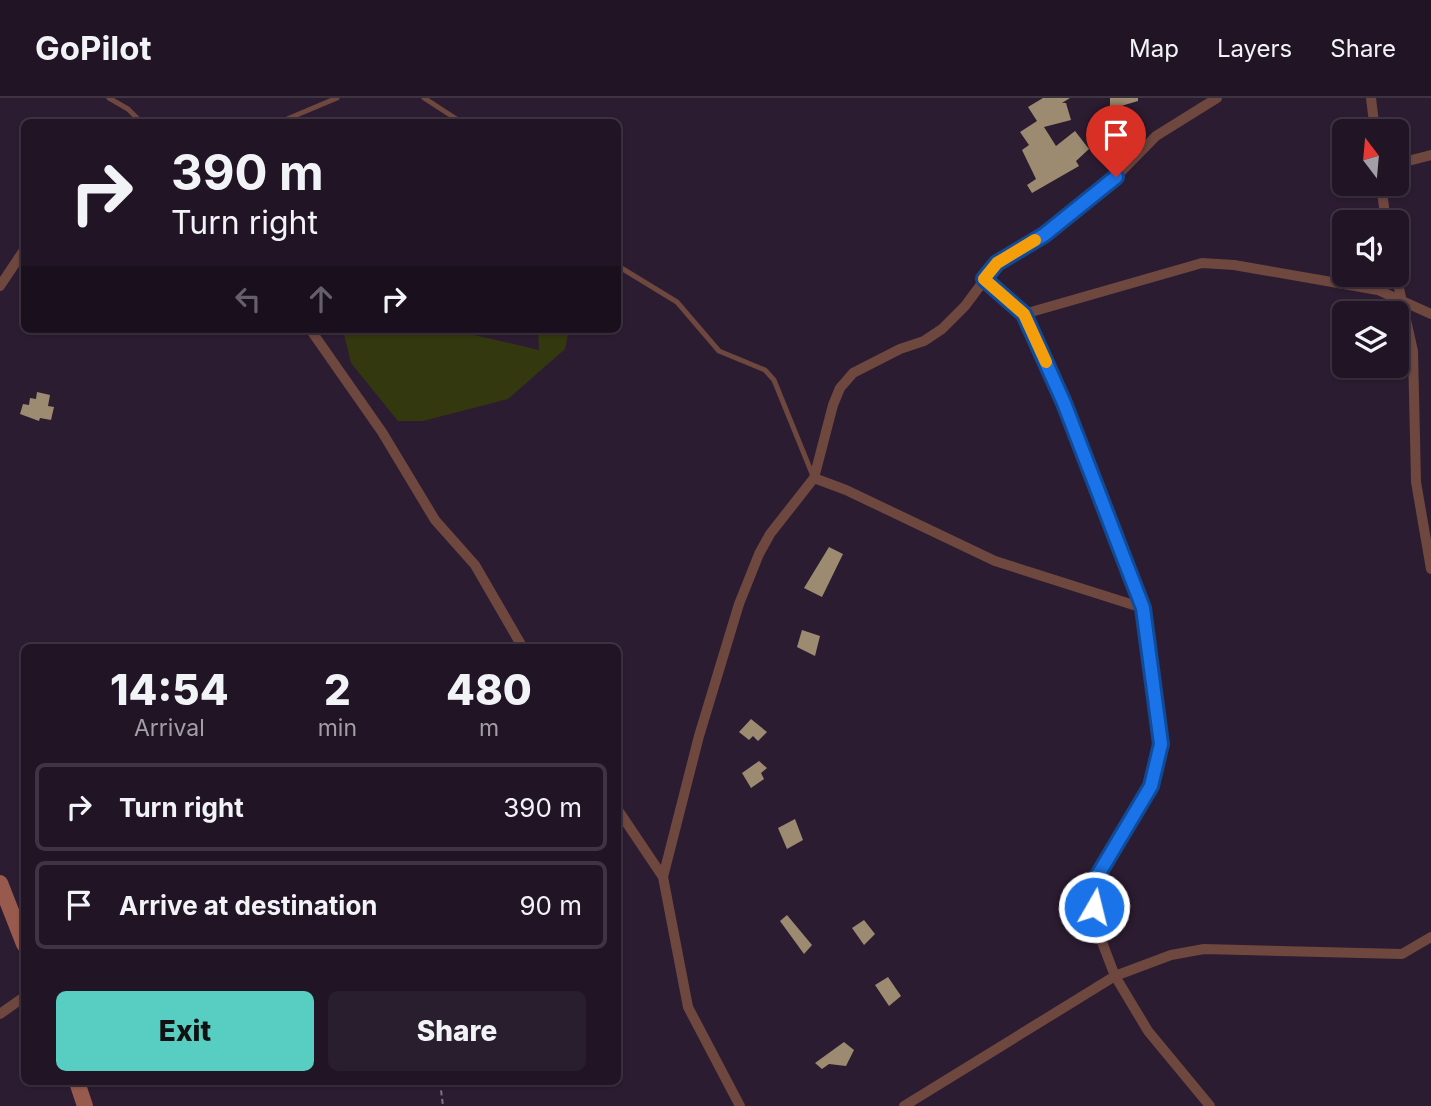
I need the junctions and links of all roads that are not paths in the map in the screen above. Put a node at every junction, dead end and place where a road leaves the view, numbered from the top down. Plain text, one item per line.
1 (109, 98) edge
2 (337, 98) edge
3 (424, 98) edge
4 (1217, 98) edge
5 (1371, 98) edge
6 (138, 119) edge
7 (286, 119) edge
8 (456, 119) edge
9 (1374, 119) edge
10 (1431, 155) edge
11 (1409, 161) edge
12 (21, 254) edge
13 (621, 268) edge
14 (984, 279) junction
15 (0, 285) edge
16 (1400, 287) edge
17 (1403, 299) junction
18 (1024, 314) junction
19 (1431, 314) edge
20 (313, 333) edge
21 (814, 478) junction
22 (1431, 569) edge
23 (1143, 608) junction
24 (521, 644) edge
25 (621, 814) edge
26 (663, 877) junction
27 (0, 883) edge
28 (21, 936) edge
29 (1431, 937) edge
30 (1115, 976) junction
31 (21, 999) edge
32 (0, 1014) edge
33 (78, 1085) edge
34 (85, 1106) edge
35 (740, 1106) edge
36 (904, 1106) edge
37 (1210, 1106) edge

1 - 6 lane
2 - 7 lane
3 - 8 lane
4 - 14 street
5 - 9 street
10 - 11 street
12 - 15 street
13 - 21 lane
14 - 18 street
14 - 21 street
16 - 17 street
17 - 18 street
17 - 19 street
17 - 22 street
18 - 23 street
20 - 24 street
21 - 23 street
21 - 26 street
23 - 30 street
25 - 26 street
26 - 35 street
27 - 28 main road
29 - 30 street
30 - 36 street
30 - 37 street
31 - 32 street
33 - 34 main road

